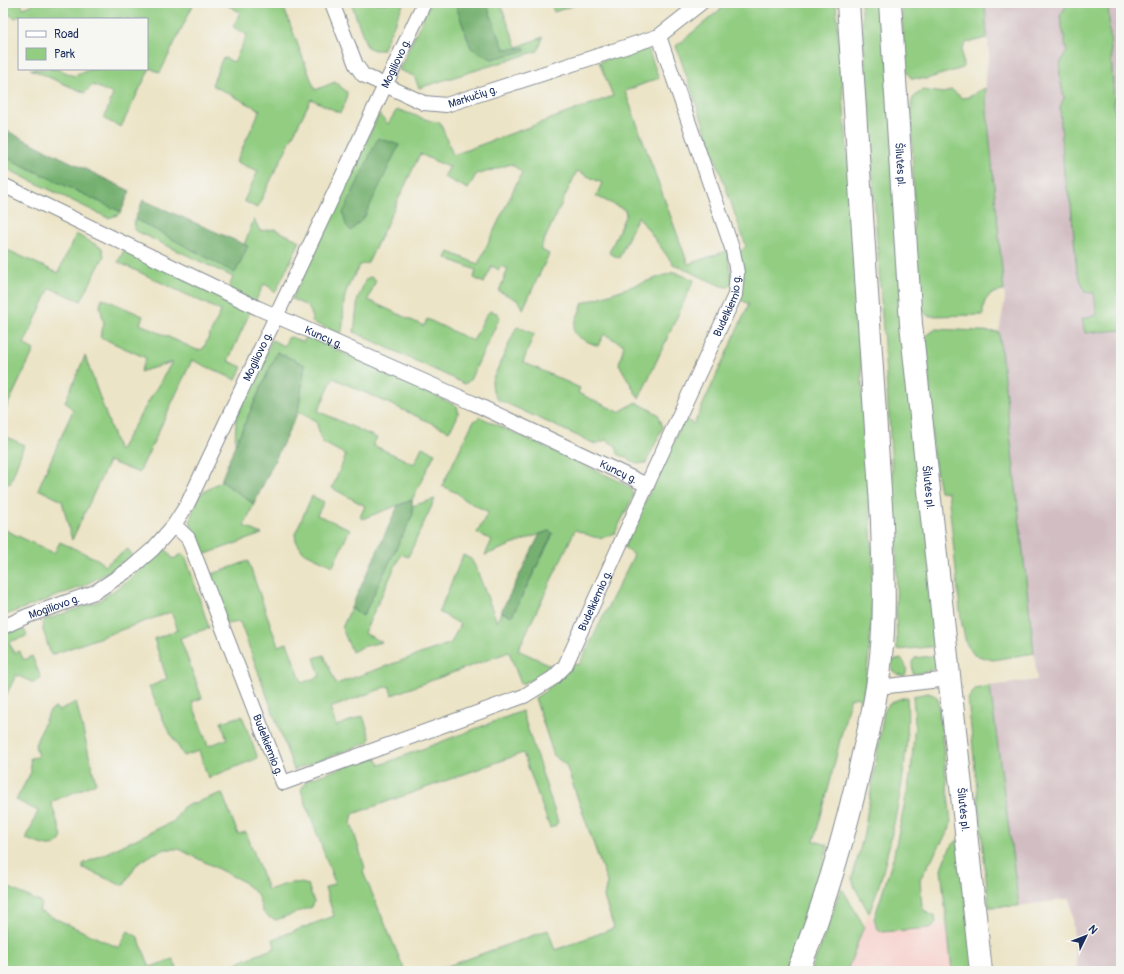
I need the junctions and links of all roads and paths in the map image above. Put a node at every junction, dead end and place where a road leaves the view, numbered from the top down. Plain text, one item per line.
1 (332, 3) edge
2 (424, 3) edge
3 (701, 3) edge
4 (848, 3) edge
5 (890, 3) edge
6 (659, 36) junction
7 (385, 86) junction
8 (3, 185) edge
9 (276, 316) junction
10 (647, 484) junction
11 (174, 525) junction
12 (3, 627) edge
13 (949, 679) junction
14 (877, 686) junction
15 (798, 971) edge
16 (981, 971) edge

1 - 7 street, Markučių g.
2 - 7 street, Mogiliovo g.
3 - 6 street
4 - 14 main road
5 - 13 main road, Šilutės pl.
6 - 7 street, Markučių g.
6 - 10 street, Budelkiemio g.
7 - 9 street, Mogiliovo g.
8 - 9 street, Kuncų g.
9 - 10 street, Kuncų g.
9 - 11 street, Mogiliovo g.
10 - 11 street, Budelkiemio g.
11 - 12 street, Mogiliovo g.
13 - 14 street
13 - 16 main road, Šilutės pl.
14 - 15 main road

